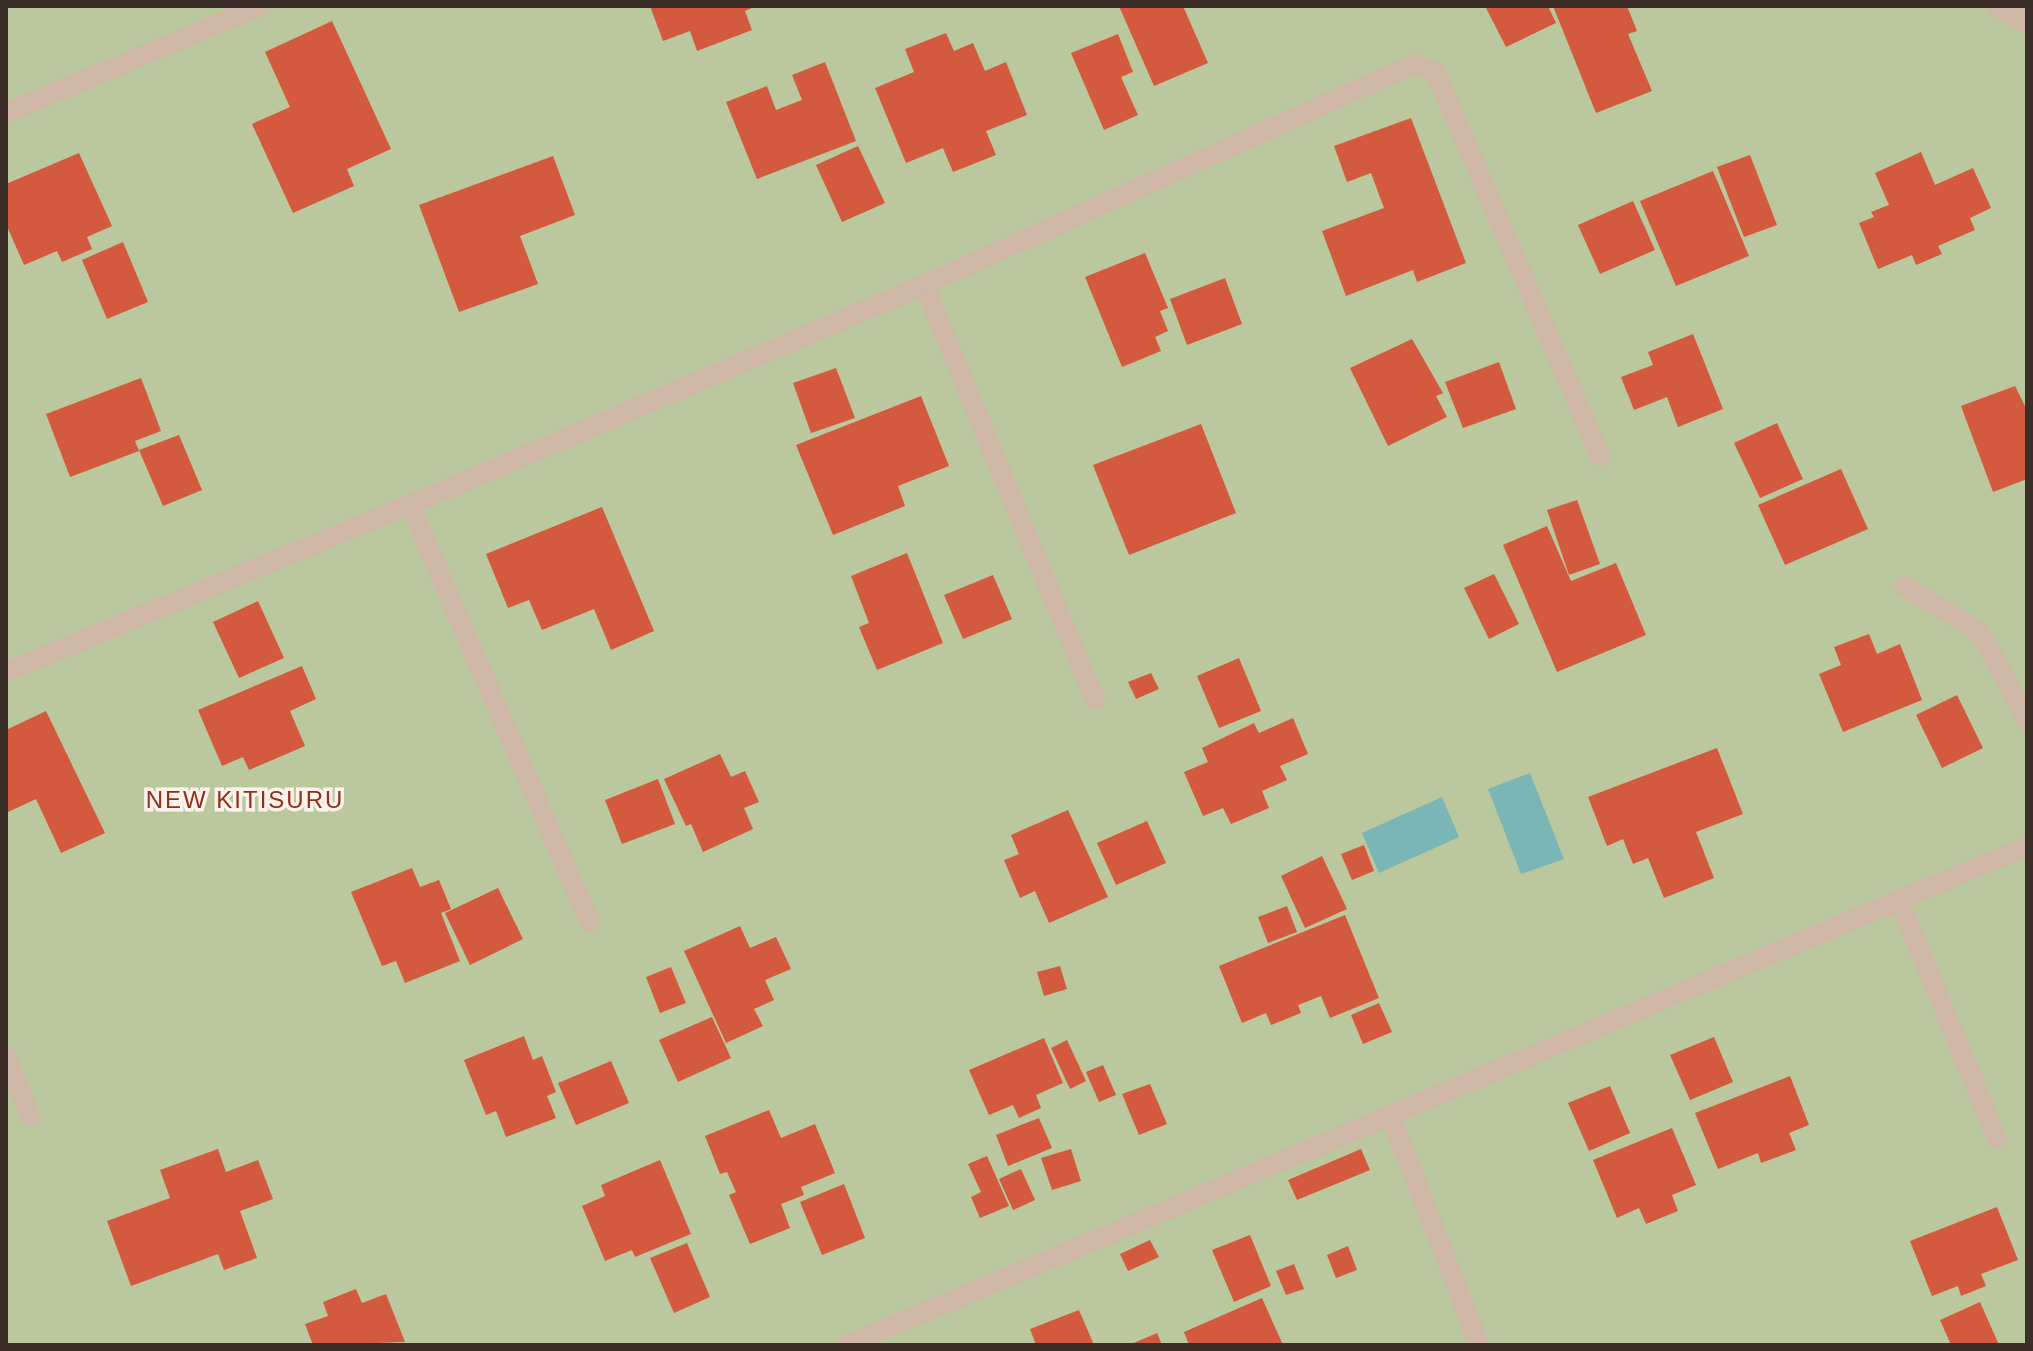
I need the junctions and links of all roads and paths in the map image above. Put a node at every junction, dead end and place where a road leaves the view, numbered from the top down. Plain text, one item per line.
1 (261, 6) edge
2 (1996, 6) edge
3 (2027, 23) edge
4 (6, 113) edge
5 (924, 285) junction
6 (1600, 456) dead end
7 (410, 505) junction
8 (1904, 586) dead end
9 (6, 672) edge
10 (1095, 700) dead end
11 (2027, 721) edge
12 (2027, 846) edge
13 (1900, 902) junction
14 (590, 922) dead end
15 (6, 1056) edge
16 (1390, 1114) junction
17 (30, 1116) dead end
18 (1997, 1139) dead end
19 (847, 1345) edge
20 (1479, 1345) edge

1 - 4 street
2 - 3 street
5 - 6 street
5 - 7 street
5 - 10 street
7 - 9 street
7 - 14 street
8 - 11 street
12 - 13 street
13 - 16 street
13 - 18 street
15 - 17 street
16 - 19 street
16 - 20 street

